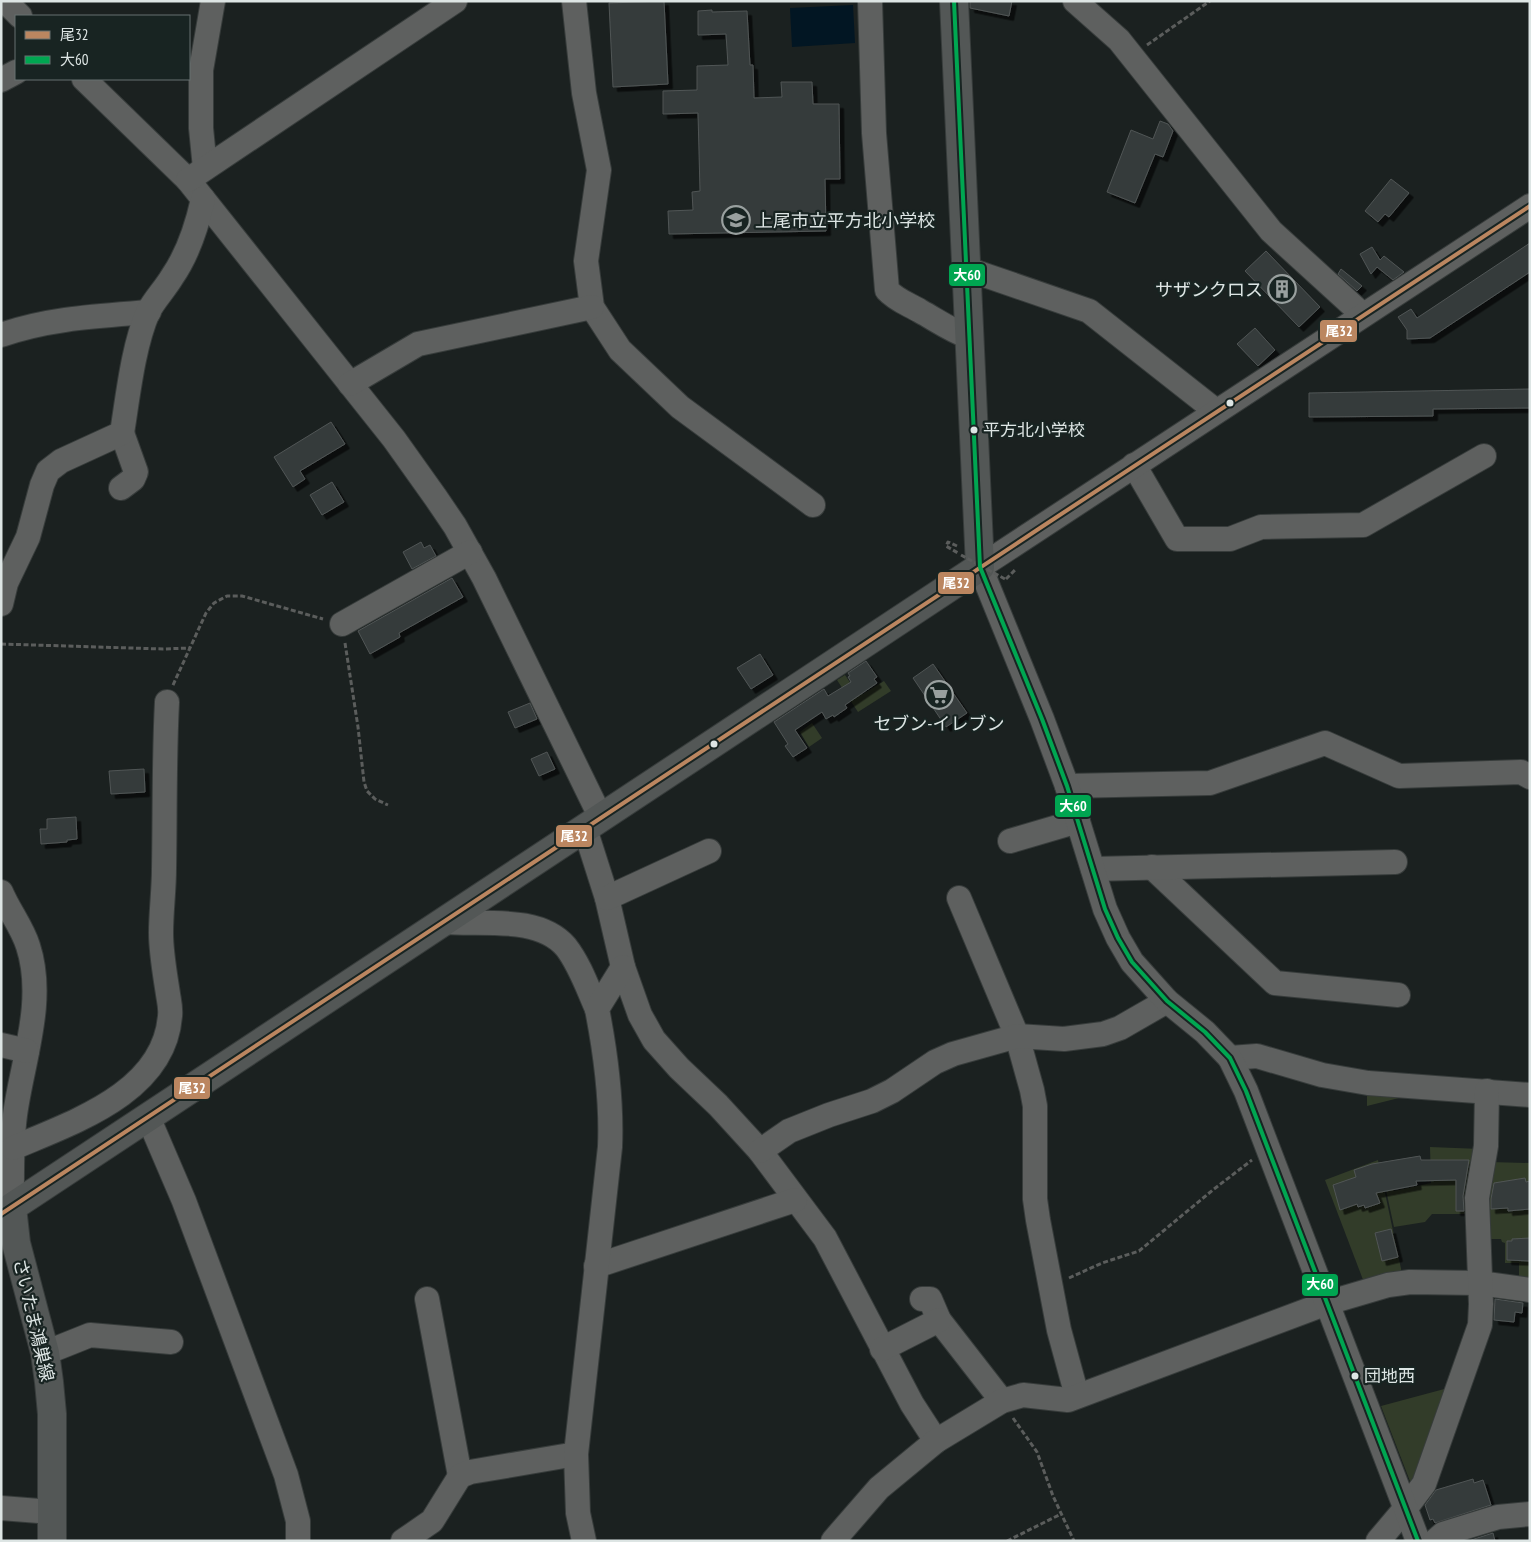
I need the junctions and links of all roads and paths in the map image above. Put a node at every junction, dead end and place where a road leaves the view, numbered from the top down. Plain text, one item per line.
1 (3, 1) edge
2 (213, 1) edge
3 (455, 1) edge
4 (574, 1) edge
5 (870, 1) edge
6 (954, 1) edge
7 (1075, 1) edge
8 (1210, 1) edge
9 (19, 15) edge
10 (1132, 56) junction
11 (15, 73) edge
12 (1, 80) edge
13 (85, 80) edge
14 (196, 174) junction
15 (203, 199) junction
16 (1530, 206) edge
17 (967, 269) junction
18 (592, 307) junction
19 (149, 312) junction
20 (1363, 316) junction
21 (1, 335) edge
22 (969, 337) junction
23 (350, 384) junction
24 (1216, 411) junction
25 (122, 433) junction
26 (1484, 456) dead end
27 (1134, 465) junction
28 (121, 488) dead end
29 (813, 505) dead end
30 (960, 548) dead end
31 (470, 552) junction
32 (971, 561) junction
33 (1005, 580) dead end
34 (1, 604) edge
35 (342, 624) junction
36 (1, 644) edge
37 (190, 648) junction
38 (167, 702) joint
39 (1530, 776) edge
40 (1067, 786) junction
41 (388, 805) dead end
42 (1078, 821) junction
43 (593, 824) junction
44 (1010, 840) dead end
45 (709, 852) dead end
46 (1395, 862) dead end
47 (1152, 867) junction
48 (1093, 869) junction
49 (1, 892) edge
50 (606, 898) junction
51 (959, 898) dead end
52 (445, 922) junction
53 (623, 967) junction
54 (1398, 995) dead end
55 (1167, 1001) junction
56 (597, 1009) junction
57 (1017, 1036) junction
58 (1, 1045) edge
59 (27, 1051) junction
60 (1230, 1058) junction
61 (1487, 1091) junction
62 (1530, 1095) edge
63 (8, 1116) edge
64 (148, 1117) junction
65 (13, 1148) junction
66 (1270, 1150) junction
67 (760, 1151) junction
68 (795, 1200) junction
69 (6, 1210) edge
70 (596, 1266) junction
71 (1480, 1283) junction
72 (1050, 1287) junction
73 (1530, 1290) edge
74 (922, 1299) dead end
75 (427, 1300) dead end
76 (1326, 1303) junction
77 (939, 1320) junction
78 (171, 1342) dead end
79 (882, 1349) junction
80 (45, 1354) junction
81 (1077, 1396) junction
82 (1002, 1401) junction
83 (936, 1442) junction
84 (576, 1454) junction
85 (460, 1476) junction
86 (1, 1508) edge
87 (1405, 1509) junction
88 (52, 1512) junction
89 (1061, 1514) junction
90 (1530, 1514) edge
91 (52, 1541) edge
92 (298, 1541) edge
93 (403, 1541) edge
94 (584, 1541) edge
95 (833, 1541) edge
96 (1008, 1541) edge
97 (1074, 1541) edge
98 (1378, 1541) edge
99 (1418, 1541) edge
100 (1435, 1541) edge

1 - 9 street
2 - 14 street
3 - 14 street
4 - 18 street
5 - 22 street
6 - 17 main road
7 - 10 street
8 - 10 path
10 - 20 street
11 - 12 street
13 - 14 street
14 - 15 street
15 - 19 street
15 - 23 street
16 - 20 street
17 - 22 main road
17 - 24 street
18 - 23 street
18 - 29 street
19 - 21 street
19 - 25 street
20 - 24 street
22 - 32 main road
23 - 31 street
24 - 27 street
25 - 28 street
25 - 34 street
26 - 27 street
27 - 32 street
30 - 32 path
31 - 35 street
31 - 43 street
32 - 33 path, bridge
32 - 40 street
32 - 43 main road
35 - 37 path
35 - 41 path
36 - 37 path
37 - 38 path
38 - 65 street
39 - 40 street
40 - 42 street
42 - 44 street
42 - 48 street
43 - 50 street
43 - 52 main road
45 - 50 street
46 - 47 street
47 - 48 street
47 - 54 street
48 - 55 street
49 - 59 street
50 - 53 street
51 - 57 street
52 - 56 street
52 - 64 main road
53 - 56 street
53 - 67 street
55 - 57 street
55 - 60 street
56 - 70 street
57 - 67 street
57 - 72 street
58 - 59 street
59 - 63 street
60 - 61 street
60 - 66 street
61 - 62 street
61 - 71 street
63 - 65 street
64 - 69 main road
64 - 92 street
65 - 69 street
66 - 72 path
66 - 76 street
67 - 68 street
68 - 70 street
68 - 79 street
69 - 80 main road, さいたま鴻巣線
70 - 84 street
71 - 73 street
71 - 76 street
71 - 87 street
72 - 81 street
74 - 77 street
75 - 85 street
76 - 81 street
76 - 87 street
77 - 79 street
77 - 82 street
78 - 80 street
79 - 83 street
80 - 88 main road, さいたま鴻巣線
81 - 82 street
82 - 83 street
82 - 89 path
83 - 95 street
84 - 85 street
84 - 94 street
85 - 93 street
86 - 88 street
87 - 98 street
87 - 99 street
88 - 91 main road, さいたま鴻巣線
89 - 96 path
89 - 97 path
90 - 100 street

